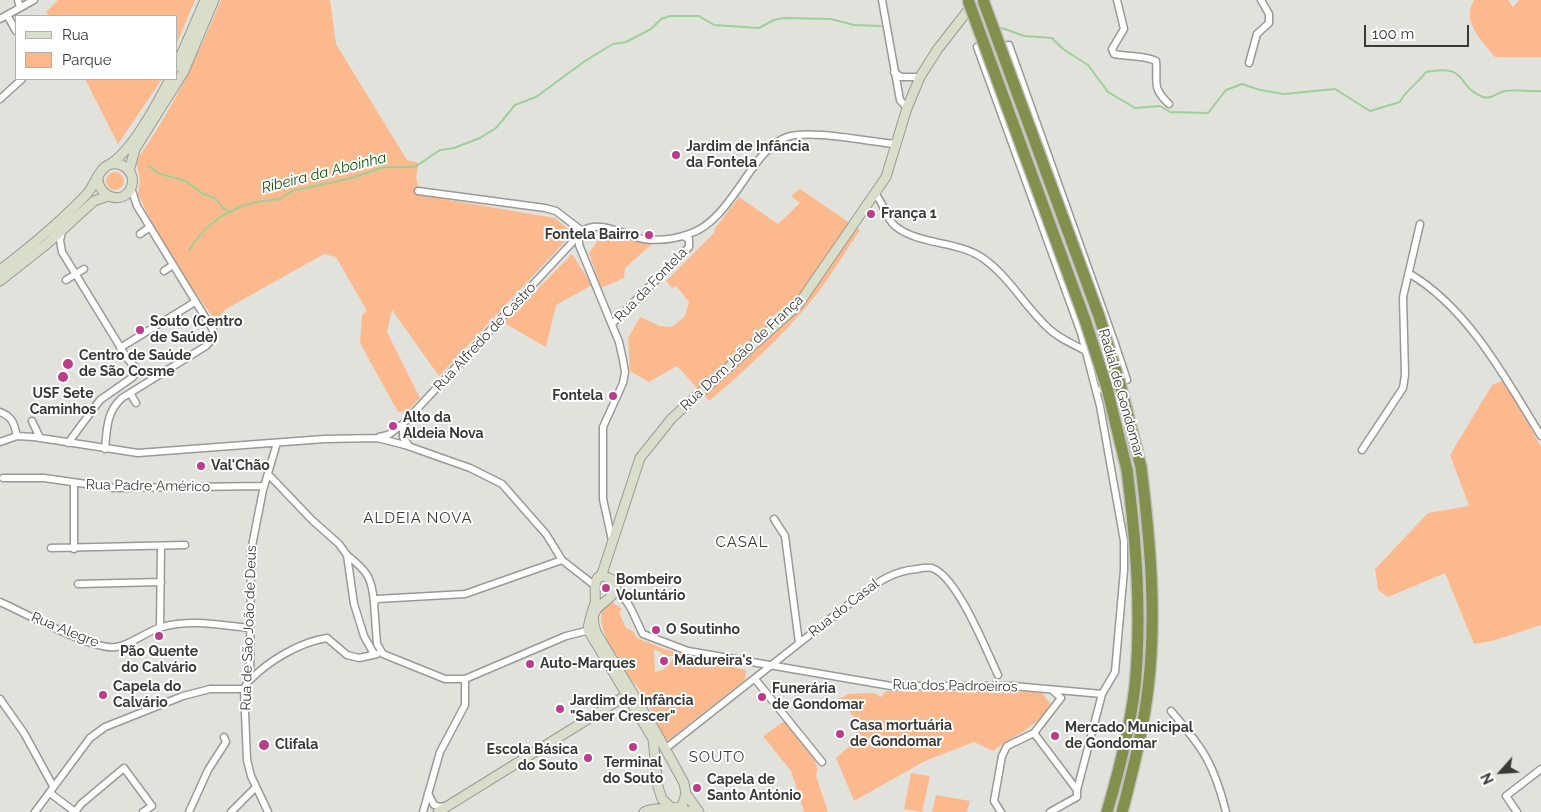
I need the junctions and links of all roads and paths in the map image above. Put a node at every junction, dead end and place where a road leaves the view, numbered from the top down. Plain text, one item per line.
1 (18, 0) edge
2 (34, 0) edge
3 (205, 0) edge
4 (214, 0) edge
5 (882, 0) edge
6 (968, 0) edge
7 (976, 0) edge
8 (983, 0) edge
9 (1117, 0) edge
10 (1262, 0) edge
11 (20, 8) junction
12 (7, 15) junction
13 (0, 19) edge
14 (15, 29) edge
15 (178, 62) edge
16 (1249, 63) dead end
17 (894, 72) junction
18 (920, 77) junction
19 (21, 80) edge
20 (169, 80) edge
21 (0, 99) edge
22 (1169, 104) dead end
23 (907, 108) junction
24 (896, 144) junction
25 (109, 165) junction
26 (129, 171) junction
27 (98, 177) junction
28 (131, 187) junction
29 (418, 191) dead end
30 (875, 194) junction
31 (108, 196) junction
32 (119, 198) junction
33 (137, 206) junction
34 (1420, 224) dead end
35 (150, 227) junction
36 (62, 230) junction
37 (582, 232) junction
38 (140, 234) dead end
39 (684, 236) junction
40 (41, 249) junction
41 (566, 250) junction
42 (62, 252) junction
43 (583, 254) junction
44 (173, 265) junction
45 (84, 269) dead end
46 (0, 270) edge
47 (164, 271) dead end
48 (76, 274) junction
49 (1410, 274) junction
50 (66, 280) dead end
51 (0, 281) edge
52 (195, 302) junction
53 (612, 324) junction
54 (1114, 341) junction
55 (120, 348) junction
56 (1084, 350) junction
57 (1096, 391) junction
58 (130, 393) junction
59 (136, 403) dead end
60 (0, 412) edge
61 (32, 421) dead end
62 (403, 424) junction
63 (17, 436) junction
64 (1541, 436) edge
65 (40, 438) junction
66 (377, 438) junction
67 (0, 442) edge
68 (68, 443) junction
69 (277, 443) junction
70 (409, 446) junction
71 (105, 449) junction
72 (1362, 450) dead end
73 (268, 474) junction
74 (3, 478) dead end
75 (74, 484) junction
76 (264, 486) junction
77 (774, 519) dead end
78 (612, 540) junction
79 (185, 545) dead end
80 (161, 546) junction
81 (51, 548) dead end
82 (74, 549) junction
83 (347, 555) junction
84 (608, 557) junction
85 (562, 560) junction
86 (600, 577) junction
87 (612, 579) junction
88 (161, 582) junction
89 (78, 584) dead end
90 (595, 589) junction
91 (612, 595) junction
92 (0, 602) edge
93 (374, 603) junction
94 (160, 627) junction
95 (249, 628) junction
96 (592, 631) junction
97 (799, 644) junction
98 (374, 654) junction
99 (383, 654) junction
100 (774, 665) junction
101 (998, 675) dead end
102 (465, 679) junction
103 (755, 679) junction
104 (248, 681) junction
105 (244, 689) junction
106 (1052, 690) junction
107 (629, 693) junction
108 (1102, 694) junction
109 (0, 699) edge
110 (1171, 711) dead end
111 (1034, 733) junction
112 (224, 737) dead end
113 (666, 749) junction
114 (822, 762) dead end
115 (1541, 769) edge
116 (53, 786) junction
117 (256, 786) junction
118 (1077, 790) junction
119 (428, 791) junction
120 (50, 793) junction
121 (686, 794) junction
122 (450, 805) junction
123 (675, 808) junction
124 (35, 812) edge
125 (75, 812) edge
126 (143, 812) edge
127 (188, 812) edge
128 (231, 812) edge
129 (268, 812) edge
130 (423, 812) edge
131 (438, 812) edge
132 (644, 812) edge
133 (691, 812) edge
134 (699, 812) edge
135 (1001, 812) edge
136 (1050, 812) edge
137 (1107, 812) edge
138 (1122, 812) edge
139 (1226, 812) edge
140 (1517, 812) edge

1 - 11 street
2 - 11 street
3 - 15 main road
4 - 26 main road
5 - 17 street
6 - 137 highway, Radial de Gondomar, bridge
7 - 18 main road, Rua Dom João de França
8 - 138 highway, Radial de Gondomar, bridge
9 - 22 street
10 - 16 street
11 - 12 street
12 - 13 street
12 - 14 street
17 - 18 street
17 - 23 street
18 - 23 main road, Rua Dom João de França
19 - 21 street
20 - 25 main road
23 - 24 main road, Rua Dom João de França
24 - 30 main road, Rua Dom João de França
24 - 39 street, Rua da Fontela
25 - 26 main road
25 - 27 main road
26 - 28 main road
27 - 31 main road
27 - 46 main road
28 - 32 main road
28 - 33 street
29 - 37 street
30 - 56 street
30 - 78 main road, Rua Dom João de França
31 - 32 main road
31 - 36 main road
32 - 33 street
33 - 35 street
34 - 49 street
35 - 38 street
35 - 44 street
36 - 40 main road
36 - 42 street
37 - 39 street, Rua da Fontela
37 - 41 street, Rua Alfredo de Castro
37 - 43 street
39 - 53 street, Rua da Fontela
40 - 42 street
40 - 51 main road
41 - 43 street
41 - 62 street, Rua Alfredo de Castro
42 - 48 street
43 - 53 street
44 - 47 street
44 - 52 street
45 - 48 street
48 - 50 street
48 - 55 street
49 - 64 street
49 - 72 street
52 - 55 street
52 - 58 street
53 - 78 street, Rua da Fontela
54 - 56 street
54 - 56 street
54 - 57 street
55 - 68 street
56 - 57 street
57 - 108 street
58 - 59 street
58 - 71 street
60 - 63 street
61 - 65 street
62 - 66 street, Rua Alfredo de Castro
62 - 70 street
63 - 65 street
63 - 67 street
65 - 68 street
66 - 69 street
66 - 70 street
68 - 71 street
69 - 71 street
69 - 73 street, Rua de São João de Deus
70 - 85 street
73 - 76 street, Rua de São João de Deus
73 - 83 street
74 - 75 street, Rua Padre Américo
75 - 76 street, Rua Padre Américo
75 - 82 street
76 - 95 street, Rua de São João de Deus
77 - 97 street
78 - 84 main road, Rua Dom João de França
79 - 80 street
80 - 82 street
80 - 88 street
81 - 82 street
83 - 93 street
83 - 98 street
84 - 86 main road, Rua Dom João de França
84 - 87 main road, Rua Dom João de França
85 - 90 street
85 - 93 street
86 - 87 main road
86 - 90 main road
87 - 91 main road
88 - 89 street
88 - 94 street
90 - 91 main road
90 - 96 main road
91 - 96 main road
91 - 100 street, Rua dos Padroeiros
92 - 94 street, Rua Alegre
93 - 99 street
94 - 95 street, Rua Alegre
95 - 104 street, Rua de São João de Deus
96 - 102 street
96 - 107 main road
97 - 100 street, Rua do Casal
97 - 101 street, Rua do Casal
98 - 99 street
98 - 104 street
99 - 102 street
100 - 103 street, Rua do Casal
100 - 106 street, Rua dos Padroeiros
102 - 119 street
103 - 113 street, Rua do Casal
103 - 114 street
104 - 105 street, Rua de São João de Deus
105 - 116 street
105 - 117 street, Rua de São João de Deus
106 - 108 street, Rua dos Padroeiros
106 - 111 street
107 - 113 main road
107 - 122 main road
107 - 123 main road
108 - 118 street
109 - 116 street
110 - 139 street
111 - 118 street
111 - 135 street
112 - 127 street
113 - 121 main road
115 - 140 street
116 - 120 street
117 - 128 street
117 - 129 street, Rua de São João de Deus
118 - 136 street
119 - 122 street
119 - 130 street
120 - 124 street
120 - 125 street
121 - 123 main road
121 - 134 main road
122 - 131 main road
123 - 132 main road
123 - 133 main road
125 - 126 street

